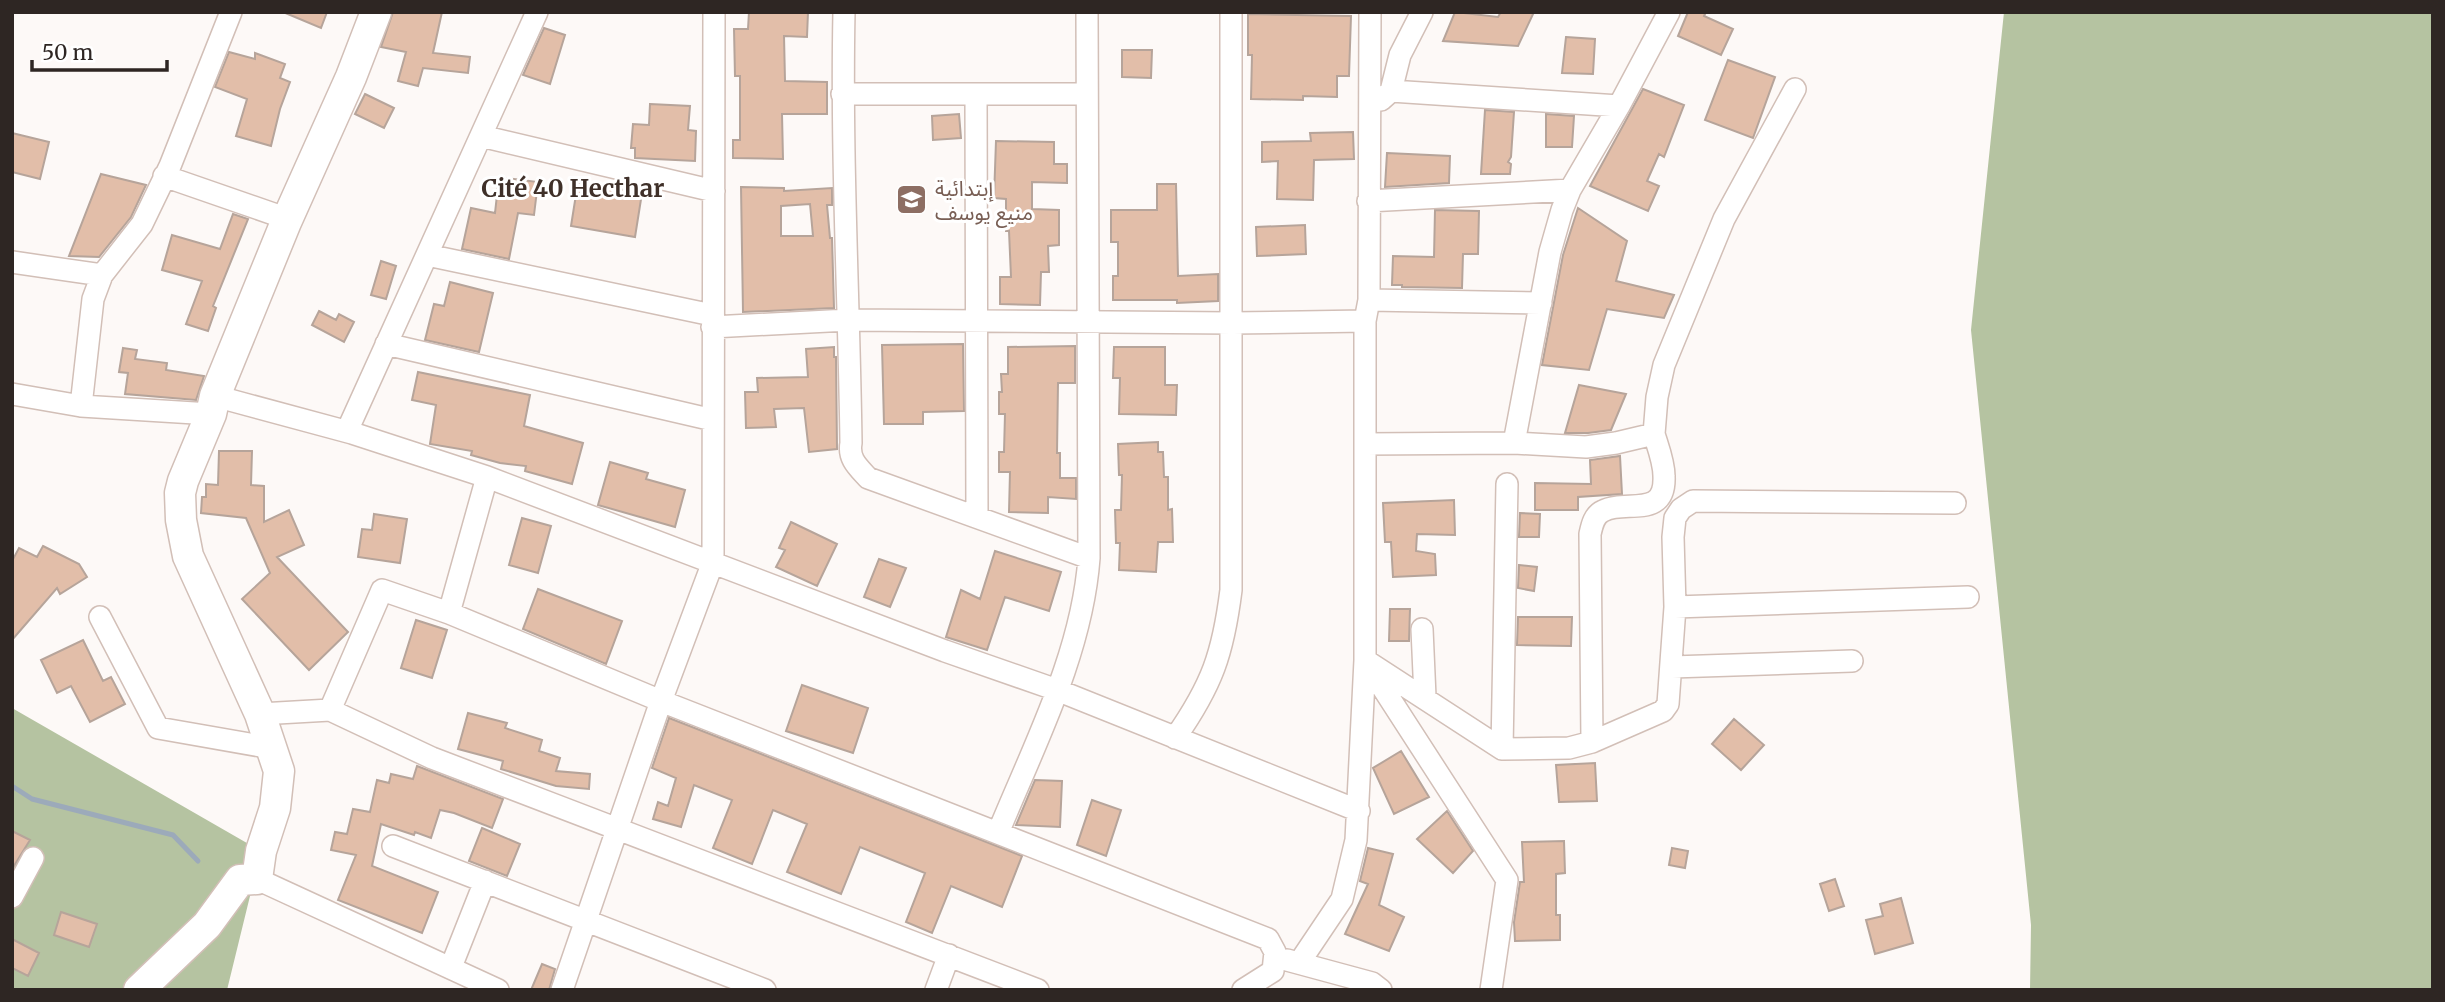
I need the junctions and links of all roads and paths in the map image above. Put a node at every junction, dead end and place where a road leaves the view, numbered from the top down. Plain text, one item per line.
1 (231, 12) edge
2 (376, 12) edge
3 (537, 12) edge
4 (714, 12) edge
5 (844, 12) edge
6 (1087, 12) edge
7 (1231, 12) edge
8 (1370, 12) edge
9 (1422, 12) edge
10 (1669, 12) edge
11 (1795, 89) dead end
12 (1391, 91) junction
13 (842, 94) junction
14 (976, 94) junction
15 (1087, 94) junction
16 (1619, 106) junction
17 (1370, 111) junction
18 (481, 136) junction
19 (164, 176) junction
20 (1570, 190) junction
21 (714, 191) junction
22 (1368, 201) junction
23 (288, 219) junction
24 (426, 255) junction
25 (12, 262) edge
26 (102, 275) junction
27 (1541, 303) junction
28 (1367, 311) junction
29 (848, 320) junction
30 (712, 321) junction
31 (976, 321) junction
32 (1088, 321) junction
33 (1232, 323) junction
34 (386, 344) junction
35 (12, 394) edge
36 (213, 405) junction
37 (81, 406) junction
38 (713, 420) junction
39 (347, 432) junction
40 (1654, 434) junction
41 (1514, 443) junction
42 (1365, 444) junction
43 (486, 477) junction
44 (1507, 484) dead end
45 (1955, 503) dead end
46 (976, 516) junction
47 (1089, 558) junction
48 (713, 562) junction
49 (1968, 597) dead end
50 (1675, 607) junction
51 (449, 613) junction
52 (100, 618) dead end
53 (1422, 629) dead end
54 (1365, 660) junction
55 (1852, 661) dead end
56 (1672, 667) junction
57 (1057, 690) junction
58 (1425, 697) junction
59 (661, 701) junction
60 (330, 710) junction
61 (260, 714) junction
62 (1175, 738) junction
63 (1592, 741) junction
64 (272, 748) junction
65 (1502, 749) junction
66 (1359, 811) junction
67 (616, 829) junction
68 (998, 834) junction
69 (393, 846) dead end
70 (33, 858) dead end
71 (257, 880) junction
72 (485, 881) junction
73 (12, 897) edge
74 (586, 920) junction
75 (949, 955) junction
76 (1275, 957) junction
77 (1299, 963) junction
78 (451, 967) junction
79 (139, 990) edge
80 (498, 990) edge
81 (562, 990) edge
82 (765, 990) edge
83 (936, 990) edge
84 (1038, 990) edge
85 (1243, 990) edge
86 (1381, 990) edge
87 (1492, 990) edge

1 - 19 street
2 - 23 main road
3 - 18 street
4 - 21 street
5 - 13 street
6 - 15 street
7 - 33 street
8 - 17 street
9 - 12 street
10 - 16 street
11 - 40 street
12 - 16 street
12 - 17 street
13 - 14 street
13 - 29 street
14 - 15 street
14 - 31 street
15 - 32 street
16 - 20 street
17 - 22 street
18 - 21 street
18 - 24 street
19 - 23 street
19 - 26 street
20 - 22 street
20 - 27 street
21 - 30 street
22 - 28 street
23 - 36 main road
24 - 30 street
24 - 34 street
25 - 26 street
26 - 37 street
27 - 28 street
27 - 41 street
28 - 33 street
28 - 42 street
29 - 30 street
29 - 31 street
29 - 46 street
30 - 38 street
31 - 32 street
31 - 46 street
32 - 33 street
32 - 47 street
33 - 62 street
34 - 38 street
34 - 39 street
35 - 37 street
36 - 37 street
36 - 39 street
36 - 61 main road
38 - 48 street
39 - 43 street
40 - 41 street
40 - 63 street
41 - 42 street
42 - 54 street
43 - 48 street
43 - 51 street
44 - 65 street
45 - 50 street
46 - 47 street
47 - 57 street
48 - 57 street
48 - 59 street
49 - 50 street
50 - 56 street
51 - 59 street
51 - 60 street
52 - 64 street
53 - 58 street
54 - 58 street
54 - 66 street
54 - 87 street
55 - 56 street
56 - 63 street
57 - 62 street
57 - 68 street
58 - 65 street
59 - 67 street
59 - 68 street
60 - 61 street
60 - 67 street
61 - 64 main road
62 - 66 street
63 - 65 street
64 - 71 main road
66 - 77 street
67 - 74 street
67 - 75 street
68 - 76 street
69 - 72 street
70 - 73 street
71 - 78 street
71 - 79 main road
72 - 74 street
72 - 78 street
74 - 81 street
74 - 82 street
75 - 83 street
75 - 84 street
76 - 77 street
76 - 85 street
77 - 86 street
78 - 80 street

